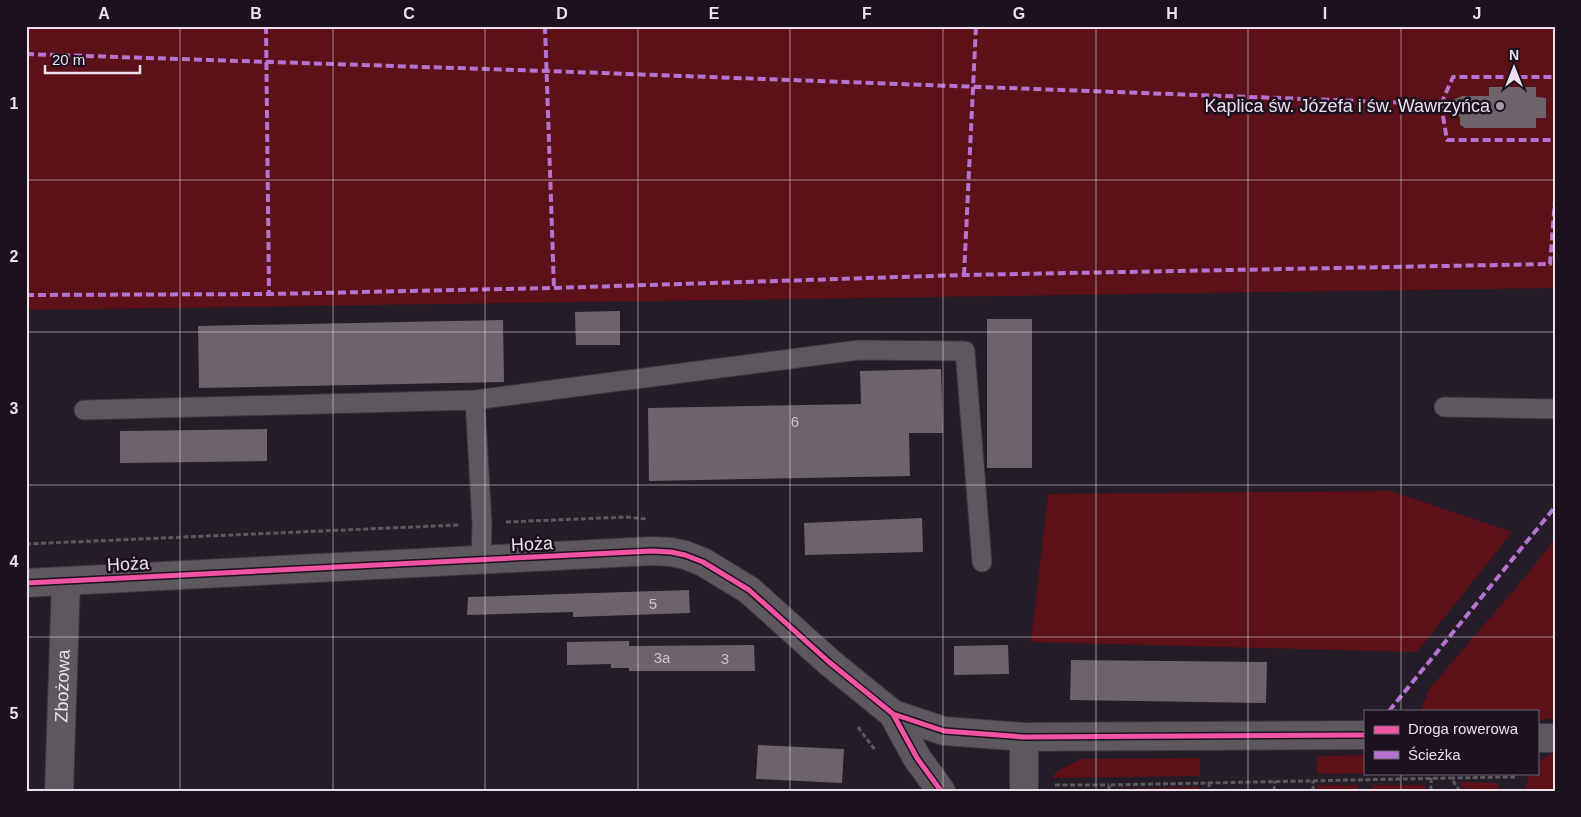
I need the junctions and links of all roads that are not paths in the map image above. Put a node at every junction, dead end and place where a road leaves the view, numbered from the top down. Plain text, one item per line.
1 (475, 400) junction
2 (1444, 407) dead end
3 (1555, 408) edge
4 (84, 410) dead end
5 (481, 560) junction
6 (982, 562) dead end
7 (66, 581) junction
8 (26, 583) edge
9 (893, 714) junction
10 (1364, 735) edge
11 (1024, 737) junction
12 (1538, 738) edge
13 (1555, 738) edge
14 (1035, 788) edge
15 (59, 791) edge
16 (941, 791) edge

1 - 4 lane
1 - 5 lane
1 - 6 lane
2 - 3 lane
5 - 7 street, Hoża
5 - 9 street, Hoża
7 - 8 street, Hoża
7 - 15 street, Zbożowa
9 - 11 street
9 - 16 street, Hoża
10 - 11 street
11 - 14 street
12 - 13 street

